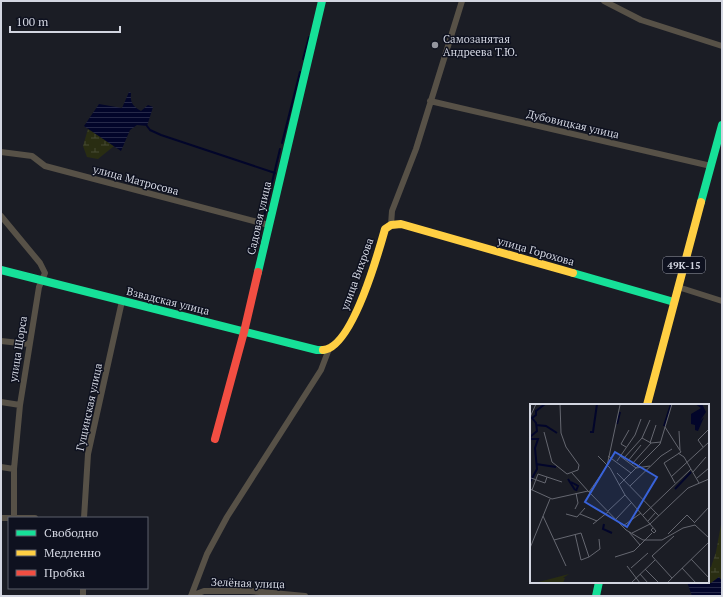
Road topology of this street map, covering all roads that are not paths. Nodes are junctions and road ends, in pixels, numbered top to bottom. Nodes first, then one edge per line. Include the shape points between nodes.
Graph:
1 (322, 1) edge
2 (462, 1) edge
3 (604, 1) edge
4 (722, 46) edge
5 (430, 101) junction
6 (722, 125) edge
7 (1, 152) edge
8 (711, 166) junction
9 (1, 216) edge
10 (391, 224) junction
11 (269, 225) junction
12 (1, 270) edge
13 (42, 280) junction
14 (678, 287) junction
15 (122, 301) junction
16 (722, 301) edge
17 (674, 302) junction
18 (244, 332) junction
19 (1, 340) edge
20 (29, 344) junction
21 (329, 349) junction
22 (1, 402) edge
23 (647, 404) edge
24 (20, 405) junction
25 (215, 439) dead end
26 (1, 467) edge
27 (14, 469) junction
28 (14, 517) edge
29 (84, 517) edge
30 (599, 583) edge
31 (191, 596) edge
32 (305, 596) edge
33 (596, 596) edge

1 - 11 street, Садовая улица
2 - 5 street, улица Вихрова
3 - 4 street via 642,20
5 - 8 street, Дубовицкая улица
5 - 10 street, улица Вихрова via 416,149 392,212
6 - 8 street, 49К-15
7 - 11 street, улица Матросова via 32,156 45,166
8 - 14 street, 49К-15
9 - 13 street via 40,263 45,274
10 - 17 street, улица Горохова via 401,224
10 - 21 street, улица Вихрова via 385,229 367,285 352,319 338,342
11 - 18 street, Садовая улица
12 - 13 street, Взвадская улица
13 - 15 street, Взвадская улица
13 - 20 street, улица Щорса
14 - 16 street
14 - 17 street, 49К-15
15 - 18 street, Взвадская улица
15 - 29 street, Гущинская улица via 88,454
17 - 23 street, 49К-15
18 - 21 street, Взвадская улица via 316,350
18 - 25 street, Садовая улица
19 - 20 street
20 - 24 street, улица Щорса
21 - 31 street, улица Вихрова via 321,370 227,517 207,554
22 - 24 street
24 - 27 street, улица Щорса
26 - 27 street
27 - 28 street, улица Щорса
30 - 33 street
31 - 32 street, Зелёная улица via 204,591 250,591

